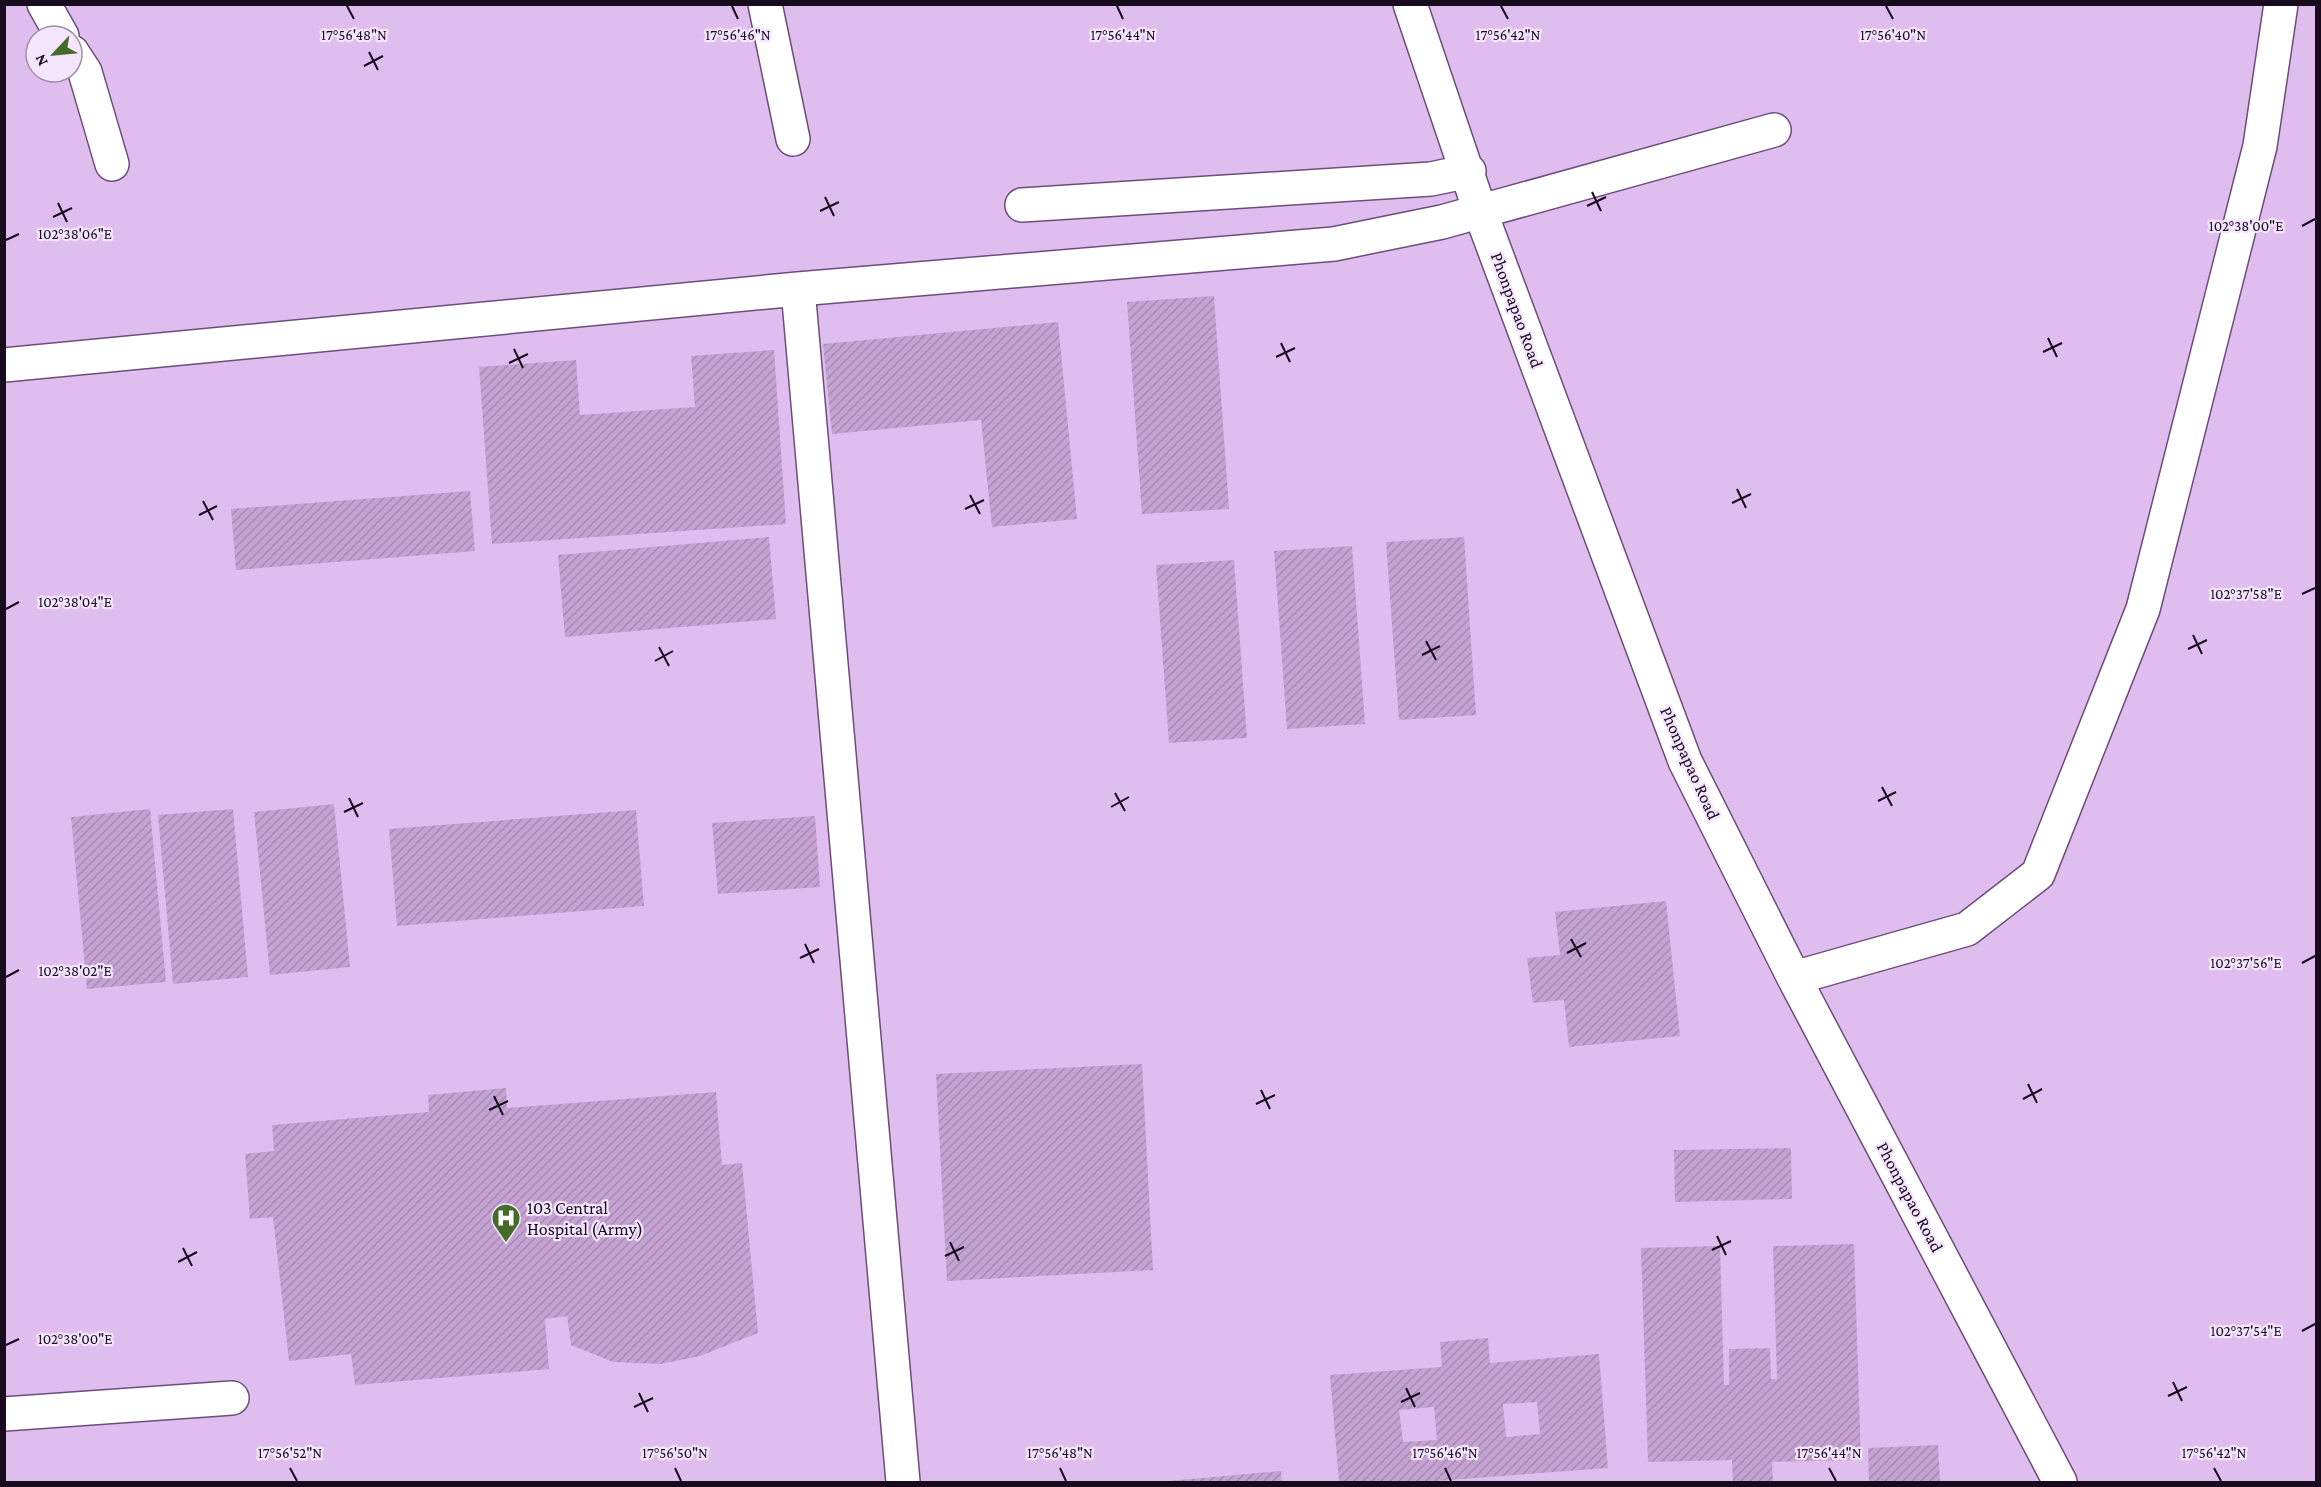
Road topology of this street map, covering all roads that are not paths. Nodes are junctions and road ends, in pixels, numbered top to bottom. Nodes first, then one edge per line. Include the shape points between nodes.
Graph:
1 (44, 4) edge
2 (765, 4) edge
3 (1410, 4) edge
4 (2281, 4) edge
5 (55, 24) edge
6 (84, 72) edge
7 (1774, 130) dead end
8 (793, 139) dead end
9 (112, 164) dead end
10 (1469, 171) junction
11 (1022, 205) dead end
12 (1480, 211) junction
13 (798, 288) junction
14 (4, 365) edge
15 (1794, 978) junction
16 (232, 1398) dead end
17 (4, 1414) edge
18 (903, 1482) edge
19 (2060, 1482) edge

1 - 5 street
2 - 8 street
3 - 10 street, Phonpapao Road
4 - 15 street via 2260,146 2143,609 2038,874 1967,930
6 - 9 street
7 - 12 street
10 - 11 street via 1431,179
10 - 12 street, Phonpapao Road
12 - 13 street via 1334,244
12 - 15 street, Phonpapao Road via 1685,761
13 - 14 street
13 - 18 street
15 - 19 street, Phonpapao Road
16 - 17 street

